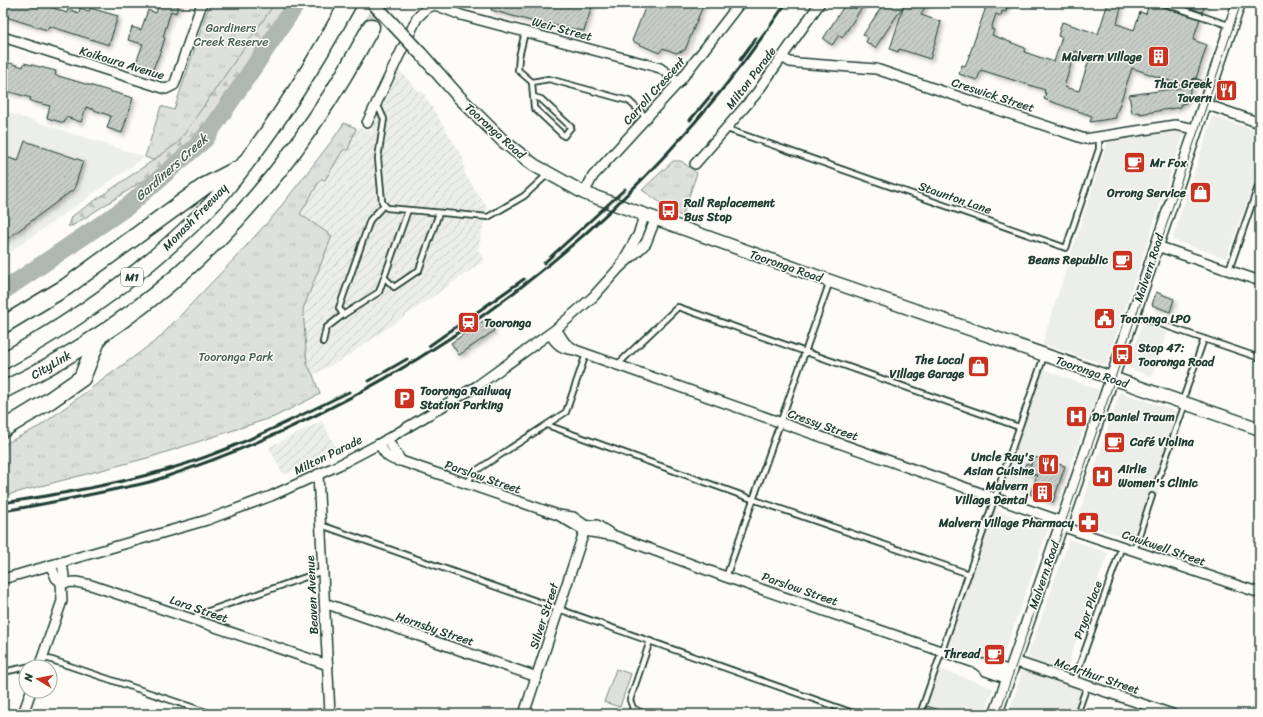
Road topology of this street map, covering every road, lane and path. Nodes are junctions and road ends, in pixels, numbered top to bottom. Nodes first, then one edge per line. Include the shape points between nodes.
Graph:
1 (202, 3) edge
2 (348, 3) edge
3 (373, 3) edge
4 (740, 3) edge
5 (820, 3) edge
6 (1163, 3) edge
7 (1239, 3) edge
8 (435, 4) edge
9 (371, 26) tunnel mouth
10 (1231, 26) junction
11 (525, 32) junction
12 (3, 37) edge
13 (782, 57) junction
14 (532, 82) junction
15 (679, 82) junction
16 (1195, 82) dead end
17 (1210, 87) junction
18 (534, 97) junction
19 (377, 104) junction
20 (1205, 104) junction
21 (647, 118) junction
22 (367, 123) dead end
23 (1260, 123) edge
24 (727, 129) junction
25 (1196, 129) junction
26 (1099, 136) junction
27 (695, 164) dead end
28 (240, 168) junction
29 (548, 174) junction
30 (1260, 181) edge
31 (584, 193) junction
32 (1254, 199) junction
33 (1260, 201) edge
34 (384, 205) junction
35 (408, 210) junction
36 (439, 213) junction
37 (649, 218) junction
38 (1157, 246) junction
39 (1229, 270) junction
40 (385, 278) junction
41 (830, 281) junction
42 (1260, 281) edge
43 (343, 315) junction
44 (1134, 315) junction
45 (3, 325) edge
46 (553, 332) junction
47 (98, 338) junction
48 (1204, 339) junction
49 (322, 342) dead end
50 (806, 351) junction
51 (586, 354) junction
52 (1044, 356) junction
53 (1260, 358) edge
54 (3, 361) edge
55 (617, 365) junction
56 (1112, 379) junction
57 (3, 390) edge
58 (1183, 403) junction
59 (781, 423) junction
60 (547, 425) junction
61 (1020, 427) junction
62 (3, 429) edge
63 (1260, 429) edge
64 (387, 439) junction
65 (379, 444) junction
66 (401, 461) junction
67 (318, 474) junction
68 (1158, 480) dead end
69 (467, 484) junction
70 (1152, 496) dead end
71 (995, 498) junction
72 (752, 499) junction
73 (1062, 524) junction
74 (321, 525) junction
75 (585, 528) junction
76 (1122, 546) junction
77 (1134, 550) junction
78 (62, 563) junction
79 (51, 566) junction
80 (323, 571) junction
81 (969, 574) junction
82 (726, 577) junction
83 (3, 579) edge
84 (61, 582) junction
85 (1260, 593) edge
86 (325, 605) junction
87 (559, 609) junction
88 (197, 615) dead end
89 (650, 641) junction
90 (941, 651) junction
91 (42, 659) edge
92 (328, 665) junction
93 (58, 667) edge
94 (18, 668) edge
95 (1011, 670) junction
96 (3, 672) edge
97 (537, 677) junction
98 (1074, 681) junction
99 (1088, 686) junction
100 (28, 699) edge
101 (637, 712) edge
102 (23, 714) edge
103 (212, 714) edge
104 (330, 714) edge
105 (524, 714) edge
106 (856, 714) edge
107 (920, 714) edge
108 (996, 714) edge
109 (1077, 714) edge
110 (1172, 714) edge

1 - 12 street, Kaikoura Avenue via 176,80 166,89
2 - 28 highway, Monash Freeway / M1 via 304,81
3 - 29 main road, Tooronga Road, bridge via 498,137
4 - 15 street, Carroll Crescent
5 - 13 street, Milton Parade
6 - 10 lane
7 - 10 main road, Malvern Road
8 - 11 street, Weir Street via 461,15
8 - 19 street, Weir Street via 426,8 417,18
9 - 47 highway, M1 via 330,100 305,137 253,202 221,237 171,284
10 - 17 main road, Malvern Road
11 - 14 lane via 518,70
11 - 15 street, Weir Street via 660,68
13 - 24 street, Milton Parade
13 - 26 street, Creswick Street via 790,62 876,69 1085,139
14 - 18 lane
14 - 21 lane via 549,79 629,102
15 - 21 street, Carroll Crescent
16 - 17 lane
17 - 20 main road, Malvern Road
18 - 18 lane via 534,108 564,136 571,127 542,99
19 - 22 street, Weir Street
19 - 34 lane via 384,118 378,158
20 - 23 street
20 - 25 main road, Malvern Road
21 - 31 street, Carroll Crescent via 593,176
24 - 26 lane, Staunton Lane via 1066,248 1099,150
24 - 27 street, Milton Parade
25 - 26 street, Creswick Street via 1175,125
25 - 38 main road, Malvern Road
28 - 45 highway via 205,186 66,287
28 - 54 highway, Monash Freeway / M1 via 221,194 199,217 127,281 58,330
29 - 31 main road, Tooronga Road
29 - 36 lane via 524,196 488,217
30 - 32 lane
31 - 37 main road, Tooronga Road
32 - 33 lane
32 - 39 lane
34 - 35 lane
34 - 43 lane via 370,220 339,308
35 - 36 lane
35 - 40 lane
36 - 40 lane via 420,270 394,287
37 - 41 main road, Tooronga Road
37 - 46 street, Milton Parade via 619,268 593,297
38 - 39 street
38 - 44 main road, Malvern Road
39 - 42 street
40 - 43 lane via 379,292
41 - 50 lane
41 - 52 main road, Tooronga Road
43 - 49 lane via 326,328
44 - 48 lane
44 - 56 main road, Malvern Road
46 - 51 street, Cressy Street via 560,347
46 - 64 street, Milton Parade via 477,386
47 - 57 highway, CityLink / M1
47 - 62 highway via 82,378
48 - 53 lane
48 - 58 lane
50 - 55 lane via 678,307
50 - 59 lane
50 - 61 lane
51 - 55 street, Cressy Street
51 - 60 lane via 566,412
52 - 56 main road, Tooronga Road
52 - 61 lane
55 - 59 street, Cressy Street
56 - 58 main road, Tooronga Road
56 - 73 main road, Malvern Road
58 - 63 main road, Tooronga Road
58 - 68 lane
59 - 71 street, Cressy Street
59 - 72 lane
60 - 69 lane via 474,472
60 - 72 lane
61 - 71 lane
64 - 65 street, Milton Parade
64 - 66 street
65 - 66 street, Parslow Street via 390,459
65 - 67 street, Milton Parade
66 - 69 street, Parslow Street
67 - 74 street, Beaven Avenue
67 - 78 street, Milton Parade via 271,496 207,520
69 - 75 street, Parslow Street via 558,515
70 - 77 lane
71 - 73 street, Cressy Street
71 - 81 lane
72 - 81 lane
72 - 82 lane
73 - 76 street, Cawkwell Street
73 - 95 main road, Malvern Road
74 - 80 street, Beaven Avenue
74 - 87 lane
75 - 82 street, Parslow Street
75 - 87 street, Silver Street
76 - 77 street, Cawkwell Street
76 - 98 lane, Pryor Place
77 - 85 street, Cawkwell Street
78 - 79 street, Milton Parade
78 - 84 street via 64,576
79 - 83 street, Milton Parade
79 - 84 street via 56,578
80 - 86 street, Beaven Avenue
80 - 88 lane
81 - 90 lane
82 - 90 street, Parslow Street
84 - 91 street via 62,600
84 - 92 street, Lara Street via 91,585
86 - 92 street, Beaven Avenue
86 - 97 street, Hornsby Street
87 - 89 lane
87 - 97 street, Silver Street
89 - 101 lane via 630,700
89 - 106 lane
90 - 95 street, Parslow Street via 978,664
90 - 107 lane
92 - 104 street, Beaven Avenue
93 - 103 lane
94 - 96 lane
95 - 98 street, McArthur Street
95 - 108 main road, Malvern Road
97 - 105 street, Silver Street
98 - 99 street, McArthur Street
99 - 109 lane
99 - 110 street, McArthur Street
100 - 102 street

